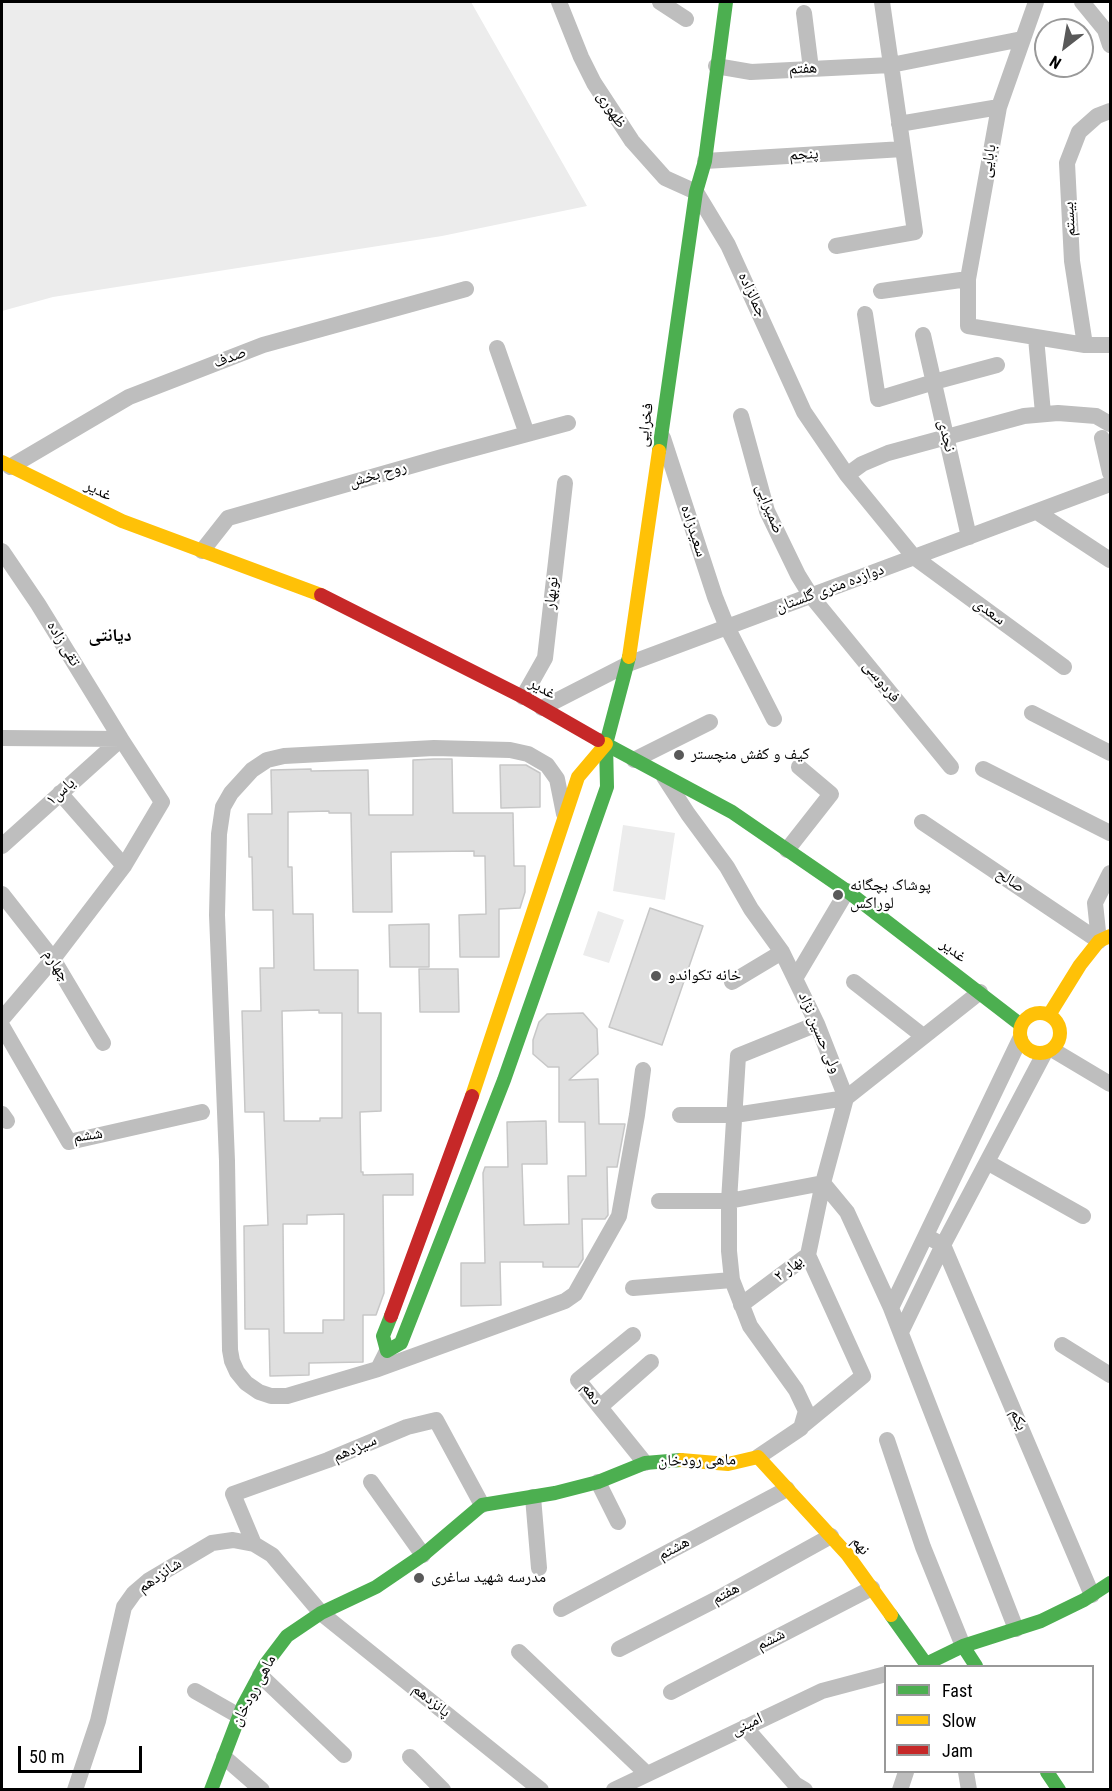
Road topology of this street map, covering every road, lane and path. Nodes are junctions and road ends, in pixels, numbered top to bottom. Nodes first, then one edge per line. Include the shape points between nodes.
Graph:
1 (559, 2) edge
2 (660, 2) edge
3 (726, 2) edge
4 (882, 2) edge
5 (1036, 2) edge
6 (1082, 2) edge
7 (804, 13) dead end
8 (686, 19) dead end
9 (1022, 39) junction
10 (1110, 45) edge
11 (891, 65) junction
12 (716, 66) junction
13 (810, 69) junction
14 (999, 107) junction
15 (1110, 111) edge
16 (899, 124) junction
17 (903, 149) junction
18 (705, 161) junction
19 (696, 192) junction
20 (836, 246) dead end
21 (968, 279) junction
22 (466, 289) dead end
23 (881, 291) dead end
24 (865, 314) dead end
25 (924, 335) dead end
26 (1036, 338) junction
27 (1085, 345) junction
28 (1110, 345) edge
29 (497, 348) dead end
30 (998, 366) dead end
31 (934, 382) junction
32 (1043, 413) junction
33 (741, 416) dead end
34 (568, 423) dead end
35 (1106, 431) edge
36 (527, 434) junction
37 (661, 434) junction
38 (947, 437) junction
39 (6, 465) edge
40 (1110, 473) edge
41 (847, 475) junction
42 (565, 483) dead end
43 (1110, 484) edge
44 (1037, 512) junction
45 (969, 537) junction
46 (202, 550) junction
47 (2, 551) edge
48 (914, 557) junction
49 (1110, 560) edge
50 (811, 596) junction
51 (727, 627) junction
52 (628, 664) junction
53 (1064, 667) dead end
54 (523, 697) junction
55 (542, 708) junction
56 (1032, 713) dead end
57 (774, 719) dead end
58 (710, 722) dead end
59 (2, 738) edge
60 (121, 739) junction
61 (606, 744) junction
62 (1110, 753) edge
63 (634, 760) junction
64 (951, 767) dead end
65 (799, 768) dead end
66 (983, 769) dead end
67 (664, 776) junction
68 (60, 793) junction
69 (565, 818) junction
70 (922, 822) dead end
71 (1110, 833) edge
72 (2, 846) edge
73 (787, 849) junction
74 (124, 866) junction
75 (1110, 873) edge
76 (847, 891) junction
77 (2, 894) edge
78 (1106, 937) edge
79 (782, 952) junction
80 (53, 959) junction
81 (795, 977) junction
82 (732, 982) dead end
83 (854, 982) dead end
84 (980, 992) junction
85 (1049, 1015) junction
86 (2, 1019) edge
87 (818, 1024) junction
88 (2, 1026) edge
89 (1021, 1032) junction
90 (922, 1036) junction
91 (103, 1043) dead end
92 (1048, 1052) junction
93 (643, 1070) dead end
94 (481, 1071) junction
95 (504, 1080) junction
96 (1110, 1084) edge
97 (846, 1098) junction
98 (202, 1112) dead end
99 (680, 1115) dead end
100 (735, 1115) junction
101 (987, 1162) junction
102 (823, 1183) junction
103 (658, 1201) dead end
104 (729, 1201) junction
105 (1083, 1216) dead end
106 (926, 1236) junction
107 (943, 1245) junction
108 (808, 1255) junction
109 (732, 1280) junction
110 (633, 1288) dead end
111 (741, 1305) junction
112 (891, 1308) junction
113 (901, 1332) junction
114 (633, 1335) dead end
115 (1062, 1345) dead end
116 (387, 1351) junction
117 (651, 1362) dead end
118 (378, 1369) junction
119 (1110, 1376) edge
120 (600, 1407) junction
121 (801, 1428) junction
122 (887, 1440) dead end
123 (758, 1458) junction
124 (645, 1463) junction
125 (371, 1482) dead end
126 (598, 1482) junction
127 (787, 1489) junction
128 (533, 1497) junction
129 (482, 1505) junction
130 (618, 1522) dead end
131 (831, 1536) junction
132 (254, 1544) junction
133 (423, 1555) junction
134 (539, 1568) dead end
135 (1110, 1583) edge
136 (872, 1588) junction
137 (1092, 1595) junction
138 (561, 1609) dead end
139 (321, 1613) junction
140 (1016, 1629) junction
141 (963, 1646) junction
142 (620, 1649) dead end
143 (519, 1652) dead end
144 (923, 1665) edge
145 (926, 1665) edge
146 (975, 1665) edge
147 (260, 1674) junction
148 (884, 1674) edge
149 (195, 1691) dead end
150 (671, 1692) dead end
151 (239, 1716) junction
152 (745, 1726) junction
153 (344, 1755) dead end
154 (224, 1756) junction
155 (410, 1757) dead end
156 (646, 1773) junction
157 (906, 1773) edge
158 (966, 1773) edge
159 (1048, 1773) edge
160 (75, 1790) edge
161 (211, 1790) edge
162 (262, 1790) edge
163 (443, 1790) edge
164 (541, 1790) edge
165 (614, 1790) edge
166 (805, 1790) edge
167 (900, 1790) edge
168 (969, 1790) edge
169 (1059, 1790) edge

1 - 19 street, ظهوری via 594,82 632,141 665,178
2 - 8 street
3 - 12 main road
4 - 11 street
5 - 9 street, بابایی
6 - 10 street via 1105,30
7 - 13 street
9 - 11 street, هفتم
9 - 14 street, بابایی
11 - 13 street, هفتم
11 - 16 street
12 - 13 street, هفتم via 751,72
12 - 18 main road
14 - 16 street
14 - 21 street, بابایی
15 - 27 street, بیستم via 1079,132 1067,163 1072,261
16 - 17 street
17 - 18 street, پنجم
17 - 20 street via 915,232
18 - 19 main road
19 - 37 main road, فخرایی
19 - 41 street, جمالزاده via 728,244 804,412
21 - 23 street
21 - 26 street, بابایی via 968,326
22 - 39 street, صدف via 262,345 129,397
24 - 31 street via 878,399
25 - 31 street, نجدی
26 - 27 street
26 - 32 street
27 - 28 street
29 - 36 street
30 - 31 street
31 - 38 street, نجدی
32 - 35 street via 1096,416
32 - 38 street
33 - 50 street, ضمیرایی via 767,511
34 - 36 street, روح بخش
35 - 40 street
36 - 46 street, روح بخش via 228,518
37 - 51 street, سعیدزاده
37 - 52 main road, فخرایی
38 - 41 street via 888,453
38 - 45 street, نجدی
39 - 46 main road, غدیر via 122,521
41 - 48 street, جمالزاده
42 - 54 street, نوبهار via 545,658
43 - 44 street, دوازده متری گلستان
44 - 45 street, دوازده متری گلستان
44 - 49 street
45 - 48 street, دوازده متری گلستان
46 - 54 main road, غدیر via 329,598
47 - 60 street, تقی زاده
48 - 50 street, دوازده متری گلستان
48 - 53 street, سعدی
50 - 51 street, دوازده متری گلستان
50 - 64 street, فردوسی
51 - 52 street, دوازده متری گلستان
51 - 57 street, سعیدزاده
52 - 55 street, دوازده متری گلستان
52 - 61 main road
54 - 55 main road, غدیر
55 - 61 main road, غدیر
56 - 62 street
58 - 63 street
59 - 60 street
60 - 68 street, یاس۱
60 - 74 street, تقی زاده via 162,802
61 - 63 main road, غدیر
61 - 69 main road via 578,777
61 - 95 main road via 607,787
63 - 67 main road, غدیر
65 - 73 street via 831,794
66 - 71 street
67 - 73 main road, غدیر via 732,812
67 - 79 street, ولی حسین نژاد
68 - 72 street, یاس۱
68 - 74 street
69 - 94 main road
69 - 118 street via 557,778 547,765 528,754 510,750 434,748 284,756 267,760 252,770 223,807 217,915 232,1361 246,1383 272,1396 287,1396
70 - 78 street, صالح
73 - 76 main road, غدیر
74 - 80 street
75 - 78 street via 1095,903
76 - 81 street
76 - 84 main road, غدیر
77 - 80 street, چهارم
78 - 85 main road via 1080,965
79 - 81 street, ولی حسین نژاد
79 - 82 street
80 - 86 street
80 - 91 street, چهارم
81 - 87 street, ولی حسین نژاد
83 - 90 street
84 - 89 main road, غدیر
84 - 90 street
85 - 89 main road via 1033,1014 1026,1018
85 - 92 main road via 1057,1021 1060,1031 1059,1041
87 - 97 street, ولی حسین نژاد
87 - 100 street via 738,1056
88 - 98 street, ششم via 69,1142
89 - 92 main road via 1025,1048 1034,1053
89 - 106 street
90 - 97 street
92 - 96 street
92 - 101 street
93 - 118 street via 619,1215 575,1294
94 - 95 street
94 - 116 main road via 383,1336
95 - 116 main road via 401,1343
97 - 100 street
97 - 102 street
99 - 100 street
100 - 104 street
101 - 105 street
101 - 107 street
102 - 104 street
102 - 108 street, بهار ۲
102 - 112 street via 847,1212
103 - 104 street
104 - 109 street
106 - 107 street
106 - 112 street
107 - 113 street
107 - 137 street, یکم
108 - 111 street, بهار ۲
108 - 121 street, ماهی رودخان via 863,1376
109 - 110 street
109 - 111 street
111 - 121 street via 750,1326 803,1401 806,1411
112 - 113 street
113 - 140 street
114 - 120 street, دهم via 578,1380
115 - 119 street
116 - 118 street
117 - 120 street
120 - 124 street, دهم
121 - 123 street, ماهی رودخان
122 - 141 street via 923,1547
123 - 124 main road, ماهی رودخان via 728,1464
123 - 127 main road, نهم
124 - 126 main road, ماهی رودخان
125 - 133 street
126 - 128 main road, ماهی رودخان
126 - 130 street
127 - 131 main road, نهم
127 - 138 street, هشتم
128 - 129 main road, ماهی رودخان
128 - 134 street
129 - 132 street, سیزدهم via 436,1420 407,1426 328,1461 233,1494
129 - 133 main road, ماهی رودخان
131 - 136 main road, نهم
131 - 142 street, هفتم
132 - 139 street via 272,1555
132 - 160 street, شانزدهم via 233,1540 213,1543 134,1593 124,1607 98,1721
133 - 139 main road, ماهی رودخان via 375,1587
135 - 137 main road
136 - 144 main road, نهم
136 - 150 street, ششم
137 - 140 main road
139 - 147 main road, ماهی رودخان via 287,1635
139 - 164 street, پانزدهم
140 - 141 main road
141 - 145 main road
141 - 146 main road
143 - 156 street
147 - 151 main road, ماهی رودخان
147 - 153 street
148 - 152 street, امینی via 822,1690
149 - 151 street
151 - 154 main road, ماهی رودخان
152 - 156 street, امینی
152 - 166 street via 795,1784
154 - 161 main road, ماهی رودخان
154 - 162 street
155 - 163 street
156 - 165 street, امینی
157 - 167 street
158 - 168 street
159 - 169 main road

